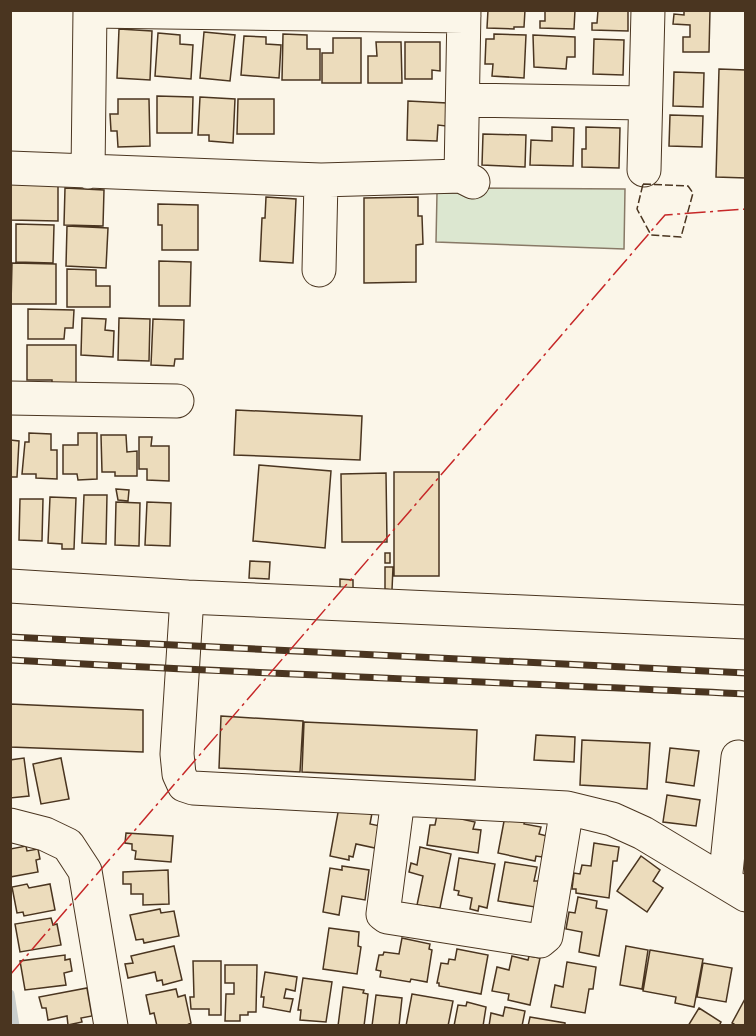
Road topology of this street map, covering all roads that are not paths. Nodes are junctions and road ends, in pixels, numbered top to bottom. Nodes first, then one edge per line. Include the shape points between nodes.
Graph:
1 (648, 10) edge
2 (90, 11) edge
3 (464, 13) edge
4 (463, 100) junction
5 (645, 103) junction
6 (10, 168) edge
7 (644, 170) dead end
8 (88, 172) junction
9 (321, 180) junction
10 (319, 270) dead end
11 (10, 398) edge
12 (177, 401) dead end
13 (10, 586) edge
14 (187, 597) junction
15 (746, 622) edge
16 (738, 757) dead end
17 (398, 799) junction
18 (567, 808) junction
19 (10, 825) edge
20 (735, 889) edge
21 (111, 1026) edge

1 - 5 street
2 - 3 street
2 - 8 street
3 - 4 street
4 - 5 street
4 - 9 street via 467,179
5 - 7 street
6 - 8 street
8 - 9 street
9 - 10 street
11 - 12 street
13 - 14 street
14 - 15 street
14 - 17 street via 177,754 184,785
16 - 20 street
17 - 18 street
17 - 18 street via 383,914 540,941 546,936
18 - 20 street via 612,819 643,833
19 - 21 street via 68,844 85,871

